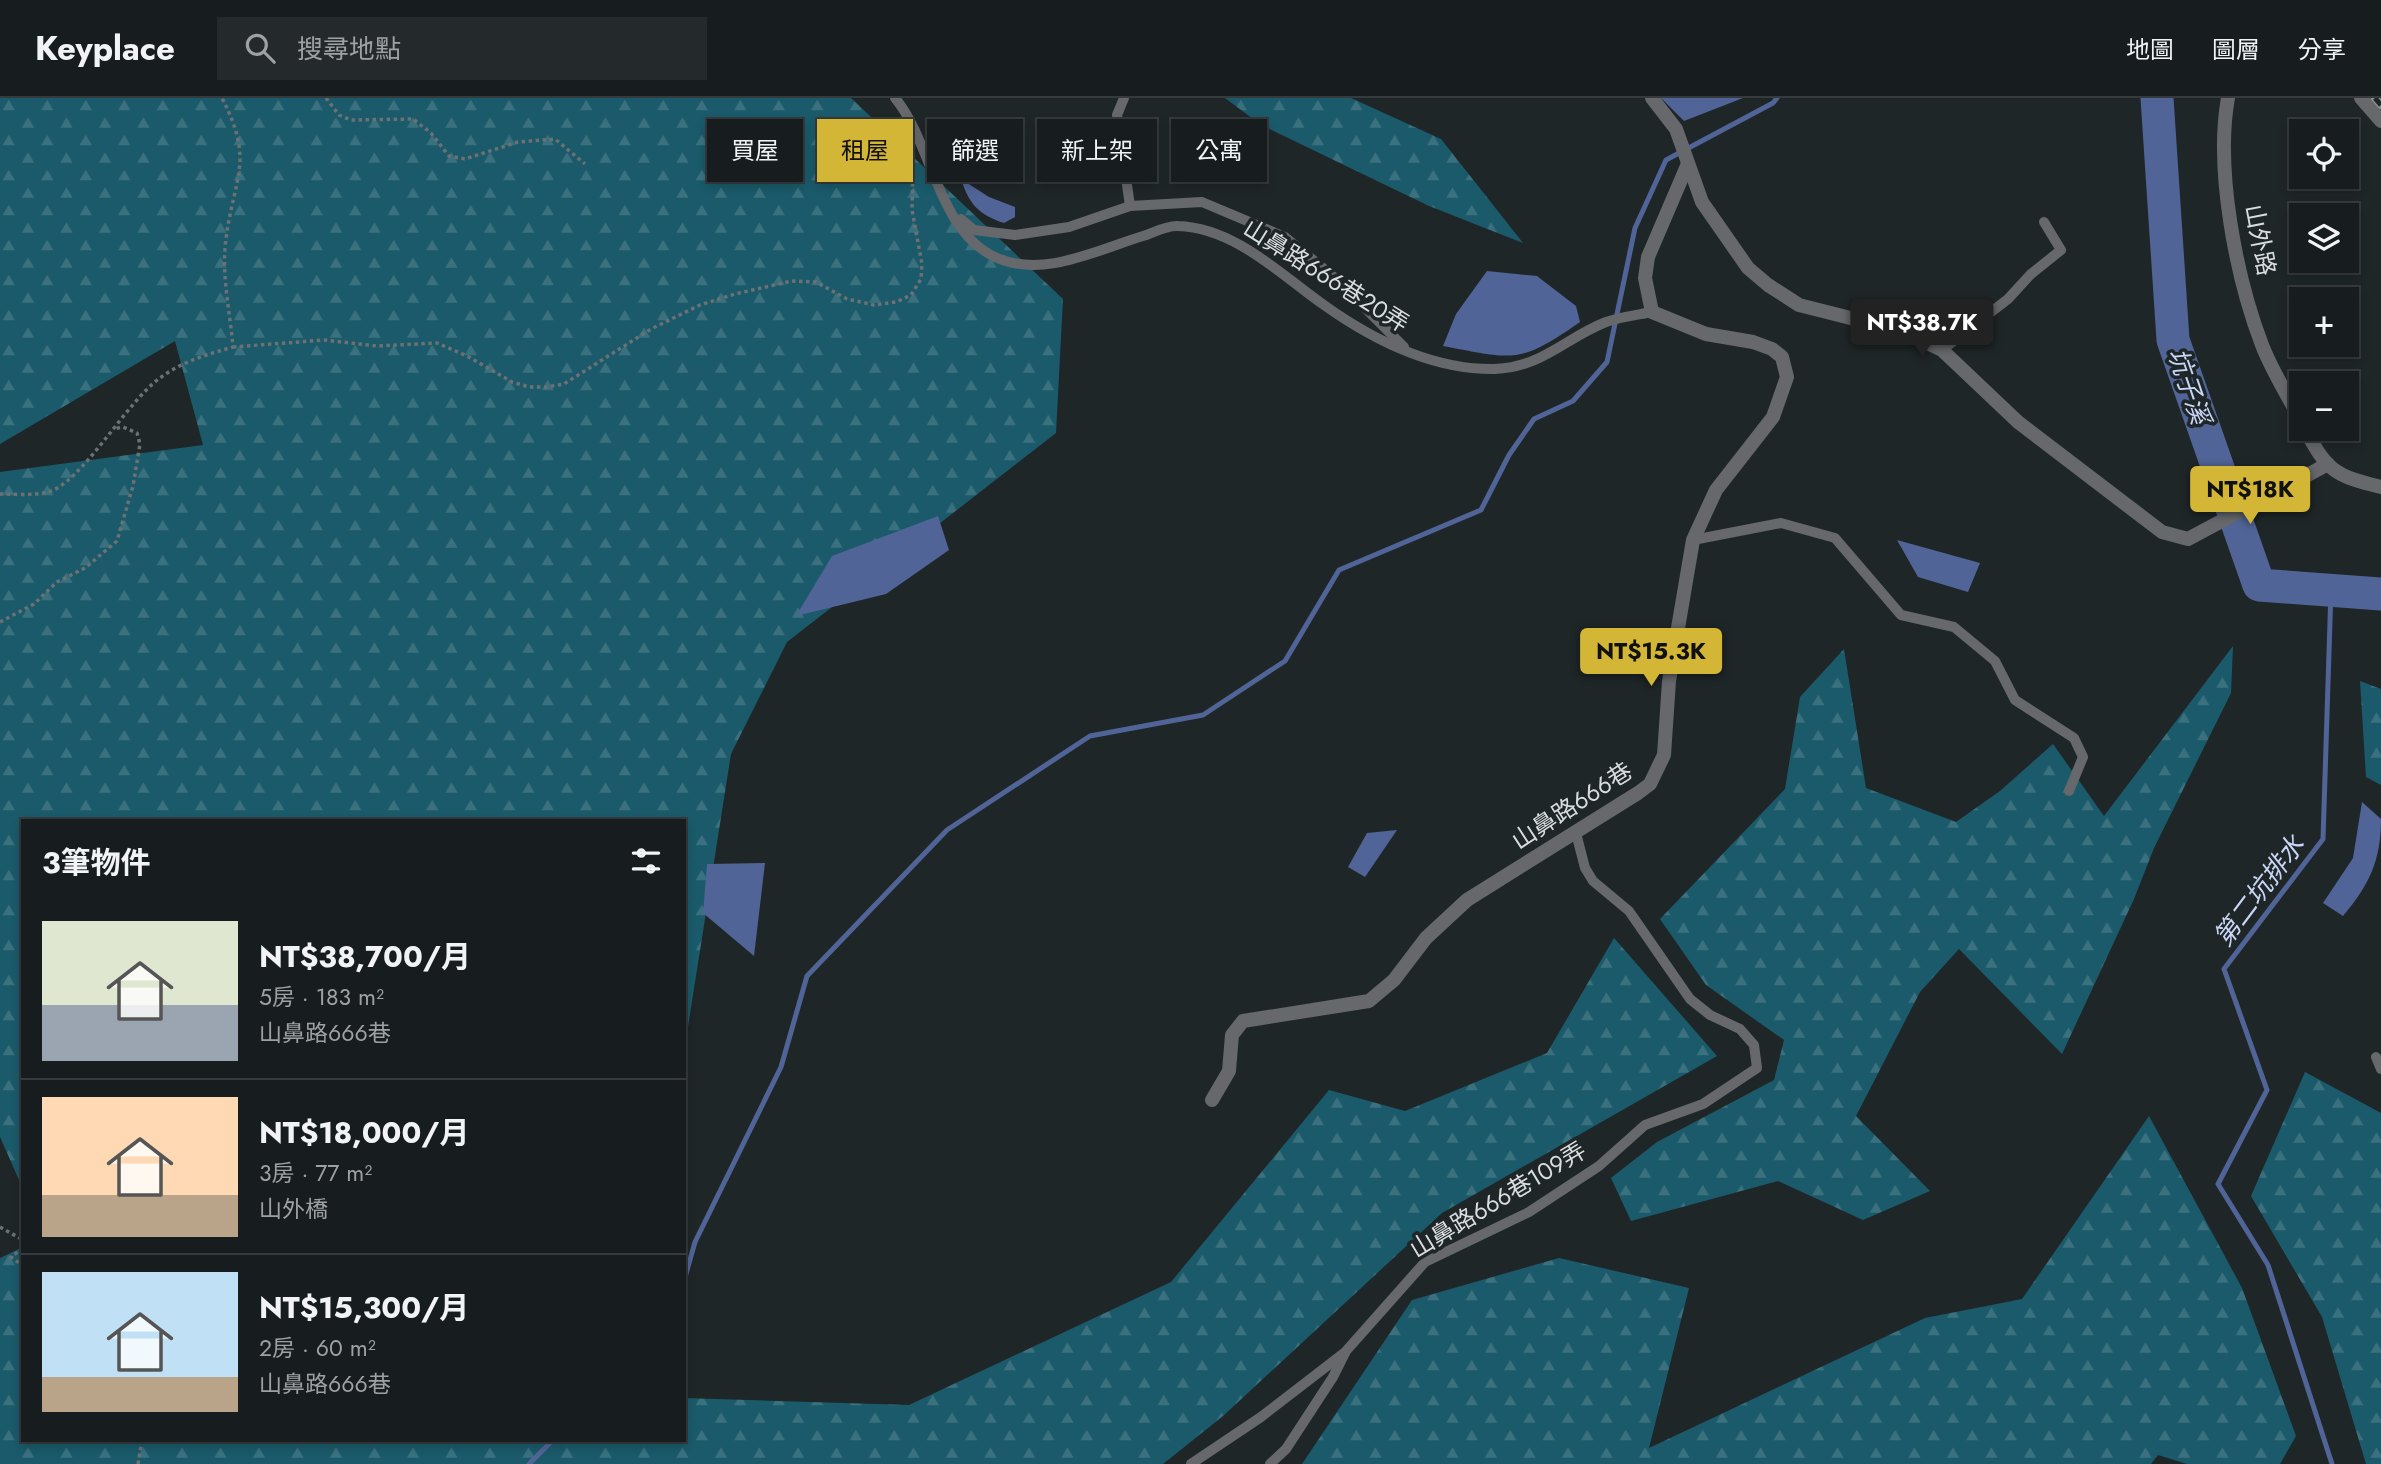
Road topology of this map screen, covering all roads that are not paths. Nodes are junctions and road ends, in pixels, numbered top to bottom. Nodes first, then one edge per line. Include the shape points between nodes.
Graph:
1 (895, 98) edge
2 (1124, 98) edge
3 (1652, 98) edge
4 (2228, 98) edge
5 (2361, 98) edge
6 (2381, 121) edge
7 (1686, 162) junction
8 (1130, 206) junction
9 (949, 208) junction
10 (2044, 222) dead end
11 (1652, 312) junction
12 (1942, 350) junction
13 (1407, 351) junction
14 (2289, 398) edge
15 (2311, 441) edge
16 (2328, 464) junction
17 (2381, 487) edge
18 (1693, 540) junction
19 (2069, 791) dead end
20 (1576, 833) junction
21 (2376, 1057) dead end
22 (2381, 1069) edge
23 (1212, 1100) dead end
24 (1346, 1351) junction
25 (1191, 1464) edge
26 (1270, 1464) edge

1 - 9 lane, 山鼻路666巷20弄
2 - 8 lane via 1117,115
3 - 7 street via 1679,136
4 - 14 street, 山外路 via 2222,132 2234,244 2262,345
5 - 6 street
7 - 11 street via 1648,257 1645,278
7 - 12 street via 1702,202 1748,268 1768,285 1799,305 1902,331
8 - 9 lane via 1069,227 1015,235 974,230
8 - 13 lane via 1202,202 1285,237 1334,277
9 - 13 lane, 山鼻路666巷20弄 via 968,236 994,257 1040,267 1176,225 1220,234 1379,340
10 - 12 lane via 2061,250
11 - 13 lane, 山鼻路666巷20弄 via 1620,318 1524,365 1495,369 1457,366
11 - 18 street, 山鼻路666巷 via 1706,334 1772,349 1782,356 1787,377 1773,417 1716,490
12 - 16 street via 2028,431 2162,532 2188,539
15 - 16 street
16 - 17 street via 2343,478
18 - 19 lane via 1781,523 1835,538 1901,615 1954,627 1995,661 2015,700 2074,738 2083,757
18 - 20 street, 山鼻路666巷 via 1669,681 1666,741 1657,772 1639,793
20 - 23 street, 山鼻路666巷 via 1467,900 1426,939 1394,981 1369,1001 1243,1021 1232,1035 1229,1071
20 - 24 lane, 山鼻路666巷109弄 via 1593,881 1629,911 1690,999 1710,1016 1740,1029 1754,1045 1757,1068 1703,1104 1645,1125 1599,1166 1529,1212 1425,1262
21 - 22 lane
24 - 25 lane
24 - 26 lane, 山鼻路666巷109弄 via 1293,1438

